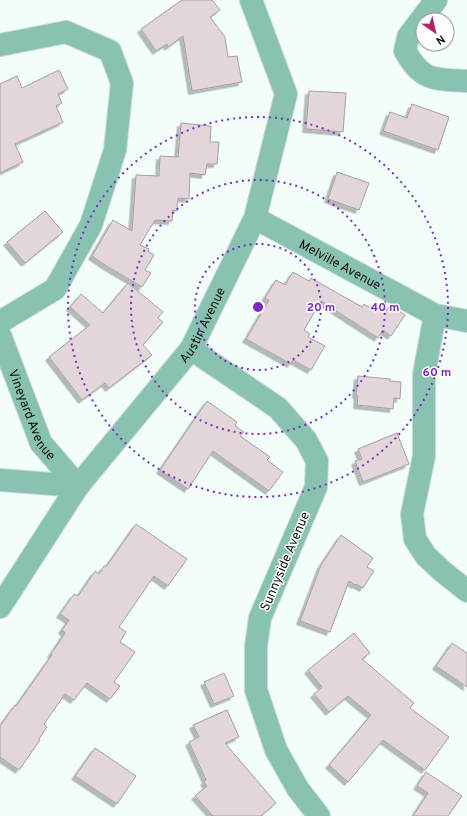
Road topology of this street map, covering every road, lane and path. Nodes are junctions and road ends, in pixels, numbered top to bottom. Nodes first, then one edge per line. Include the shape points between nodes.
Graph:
1 (251, 0) edge
2 (436, 0) edge
3 (0, 45) edge
4 (467, 81) edge
5 (256, 218) junction
6 (435, 315) junction
7 (467, 321) edge
8 (0, 322) edge
9 (0, 335) edge
10 (192, 349) junction
11 (0, 480) edge
12 (78, 486) junction
13 (467, 591) edge
14 (0, 607) edge
15 (319, 816) edge

1 - 5 street, Austin Avenue via 286,94
2 - 4 street via 408,37 405,51 424,74 437,79
3 - 8 street via 66,32 110,51 122,83 115,150 91,225 54,289
5 - 6 street, Melville Avenue
5 - 10 street, Austin Avenue
6 - 7 street, Melville Avenue
6 - 13 street via 424,374 424,456 412,514 415,538 426,556
9 - 12 street, Vineyard Avenue via 41,443
10 - 12 street, Austin Avenue
10 - 15 street, Sunnyside Avenue via 278,408 306,440 317,461 316,487 260,618 256,646 256,690 276,750 298,789
11 - 12 street
12 - 14 street, Austin Avenue

